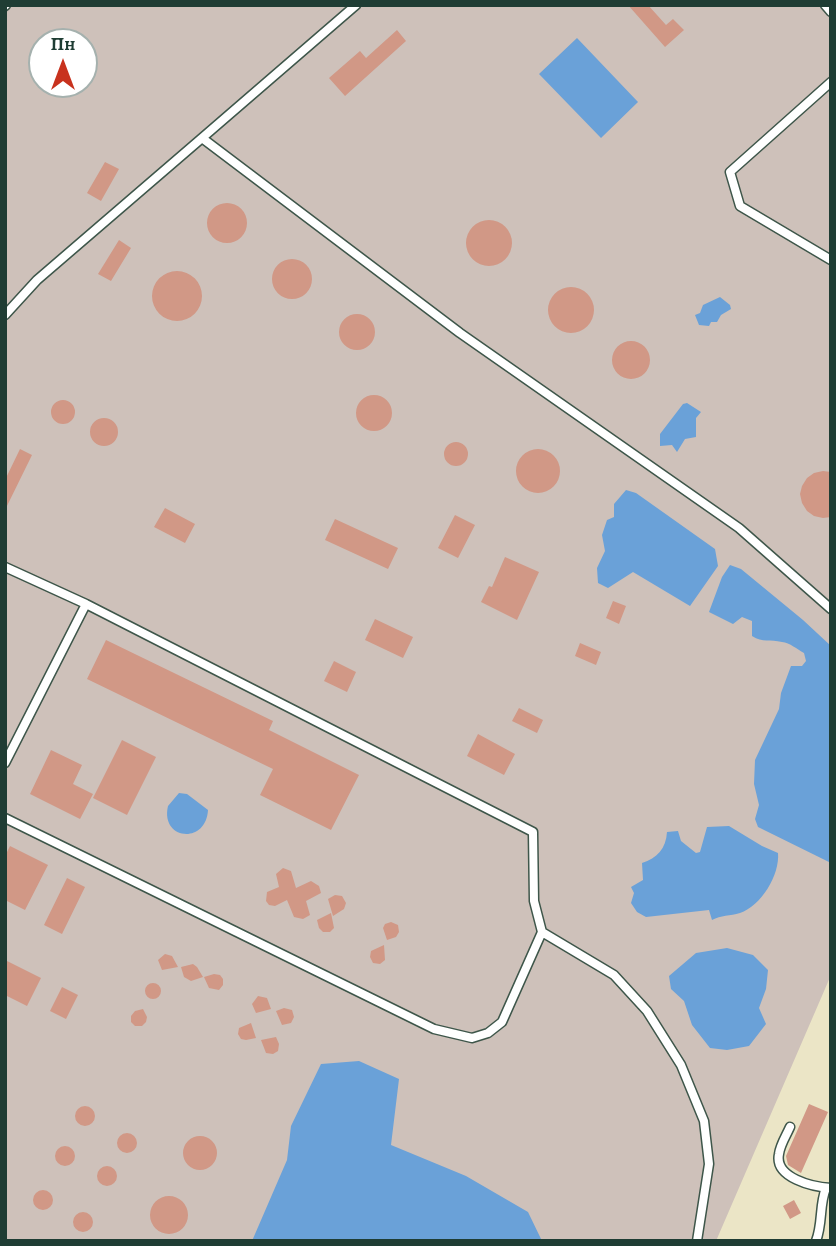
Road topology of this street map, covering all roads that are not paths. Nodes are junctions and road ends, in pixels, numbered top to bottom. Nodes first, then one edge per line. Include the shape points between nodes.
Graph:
1 (356, 5) edge
2 (825, 5) edge
3 (831, 12) edge
4 (831, 82) edge
5 (202, 138) junction
6 (831, 260) edge
7 (5, 315) edge
8 (5, 567) edge
9 (86, 604) junction
10 (831, 609) edge
11 (5, 763) edge
12 (5, 818) edge
13 (542, 932) junction
14 (790, 1128) dead end
15 (829, 1188) edge
16 (697, 1241) edge
17 (816, 1241) edge

1 - 5 lane
2 - 3 lane
4 - 6 lane via 730,172 740,206
5 - 7 lane via 37,280
5 - 10 lane via 460,333 739,528
8 - 9 lane
9 - 11 lane
9 - 13 lane via 533,832 534,901
12 - 13 lane via 434,1029 472,1038 502,1022
13 - 16 lane via 614,975 648,1011 681,1066 704,1121 709,1164
14 - 15 lane via 779,1154 782,1170 790,1177
15 - 17 lane via 822,1197

